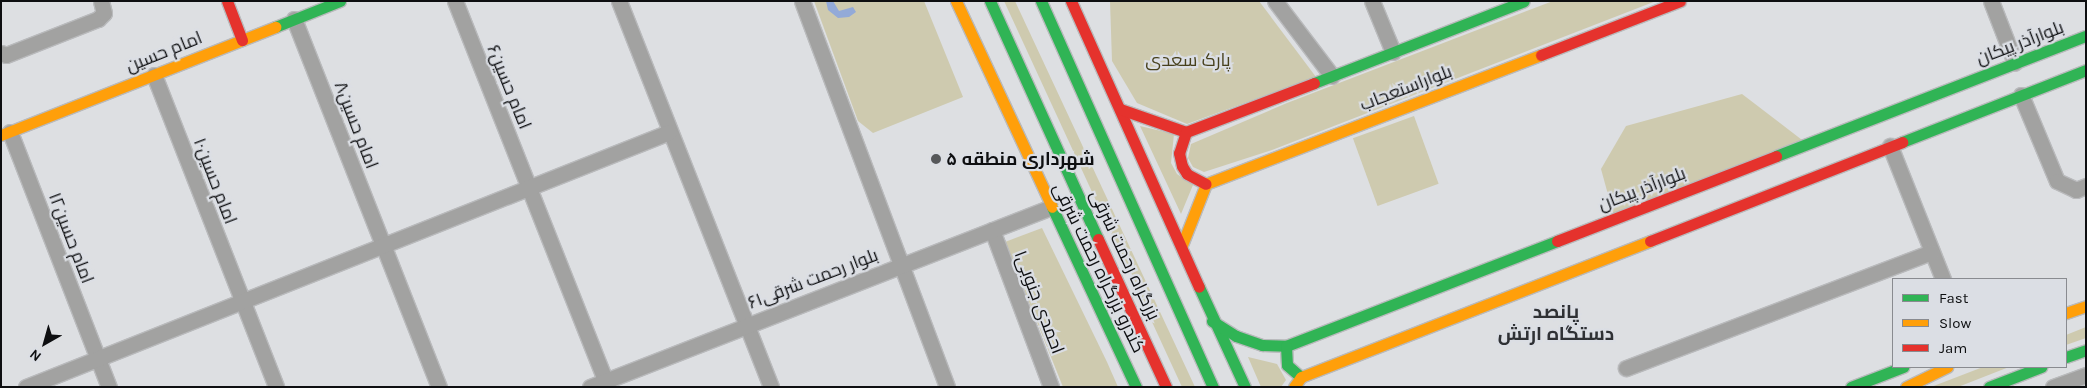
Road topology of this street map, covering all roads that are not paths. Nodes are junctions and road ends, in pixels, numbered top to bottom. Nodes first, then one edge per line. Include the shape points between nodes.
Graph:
1 (227, 1) edge
2 (340, 1) edge
3 (454, 1) edge
4 (619, 1) edge
5 (802, 1) edge
6 (956, 1) edge
7 (990, 1) edge
8 (1041, 1) edge
9 (1071, 1) edge
10 (1275, 1) edge
11 (1372, 1) edge
12 (1680, 1) edge
13 (1991, 1) edge
14 (1518, 2) edge
15 (102, 7) edge
16 (294, 19) junction
17 (2086, 36) edge
18 (242, 40) junction
19 (2053, 49) junction
20 (1393, 52) junction
21 (1, 53) edge
22 (2016, 63) junction
23 (2086, 70) edge
24 (154, 75) junction
25 (1332, 76) junction
26 (2067, 77) junction
27 (2021, 95) junction
28 (1120, 110) junction
29 (1879, 116) junction
30 (669, 132) junction
31 (1186, 132) junction
32 (5, 133) edge
33 (1890, 146) junction
34 (1736, 172) junction
35 (1206, 184) junction
36 (529, 186) junction
37 (2086, 186) edge
38 (1750, 201) junction
39 (1050, 208) junction
40 (992, 230) junction
41 (382, 244) junction
42 (1182, 245) junction
43 (1932, 252) junction
44 (898, 266) junction
45 (1468, 276) junction
46 (1943, 278) edge
47 (1479, 298) junction
48 (241, 301) junction
49 (2086, 306) edge
50 (2067, 313) edge
51 (1212, 321) junction
52 (747, 325) junction
53 (1286, 346) junction
54 (2086, 350) edge
55 (2067, 357) edge
56 (98, 358) junction
57 (1626, 368) dead end
58 (1899, 368) edge
59 (1946, 368) edge
60 (2038, 368) edge
61 (2086, 374) edge
62 (1301, 377) junction
63 (607, 384) edge
64 (26, 387) edge
65 (109, 387) edge
66 (276, 387) edge
67 (439, 387) edge
68 (590, 387) edge
69 (771, 387) edge
70 (947, 387) edge
71 (1051, 387) edge
72 (1136, 387) edge
73 (1166, 387) edge
74 (1213, 387) edge
75 (1245, 387) edge
76 (1294, 387) edge
77 (1851, 387) edge
78 (1906, 387) edge
79 (1990, 387) edge
80 (2053, 387) edge

1 - 18 main road
2 - 16 main road, امام حسین
3 - 36 street, امام حسین۶
4 - 30 street
5 - 44 street
6 - 39 main road, کندرو بزرگراه رحمت شرقی
7 - 73 main road, بزرگراه رحمت شرقی
8 - 74 main road, بزرگراه رحمت شرقی
9 - 28 main road
10 - 25 street
11 - 20 street
12 - 35 main road, بلواراستعجاب
13 - 22 street
14 - 20 main road
15 - 21 street via 89,23 6,55
16 - 18 main road, امام حسین
16 - 41 street, امام حسین۸
17 - 19 main road, بلوارآذر پیکان
18 - 24 main road, امام حسین
19 - 22 main road, بلوارآذر پیکان
19 - 26 main road
20 - 25 main road
22 - 29 main road, بلوارآذر پیکان
23 - 26 main road
24 - 32 main road, امام حسین
24 - 48 street, امام حسین۱۰
25 - 31 main road
26 - 27 main road
27 - 33 main road
27 - 37 street via 2057,181 2076,190
28 - 31 main road
28 - 42 main road
29 - 33 main road
29 - 34 main road, بلوارآذر پیکان
30 - 36 street
30 - 52 street
31 - 35 main road via 1179,153 1182,166 1187,174
32 - 56 street, امام حسین۱۲
33 - 38 main road
33 - 43 street
34 - 38 main road
34 - 45 main road, بلوارآذر پیکان
35 - 42 main road
36 - 41 street
36 - 63 street, امام حسین۶
38 - 47 main road
39 - 40 street, بلوار رحمت شرقی۶۱
39 - 72 main road, کندرو بزرگراه رحمت شرقی
40 - 44 street, بلوار رحمت شرقی۶۱
40 - 71 street, احمدی جنوبی۱
41 - 48 street
41 - 67 street, امام حسین۸
42 - 51 main road
43 - 46 street
43 - 57 street
44 - 52 street, بلوار رحمت شرقی۶۱
44 - 70 street
45 - 47 main road
45 - 53 main road, بلوارآذر پیکان
47 - 62 main road
48 - 56 street
48 - 66 street, امام حسین۱۰
49 - 50 main road
51 - 53 main road, بلوارآذر پیکان via 1236,336 1262,345
51 - 75 main road
52 - 63 street, بلوار رحمت شرقی۶۱
52 - 69 street
53 - 62 main road via 1287,365
54 - 55 main road
56 - 64 street
56 - 65 street, امام حسین۱۲
58 - 77 main road
59 - 78 main road
60 - 79 main road
61 - 80 street
62 - 76 main road
63 - 68 street, بلوار رحمت شرقی۶۱

